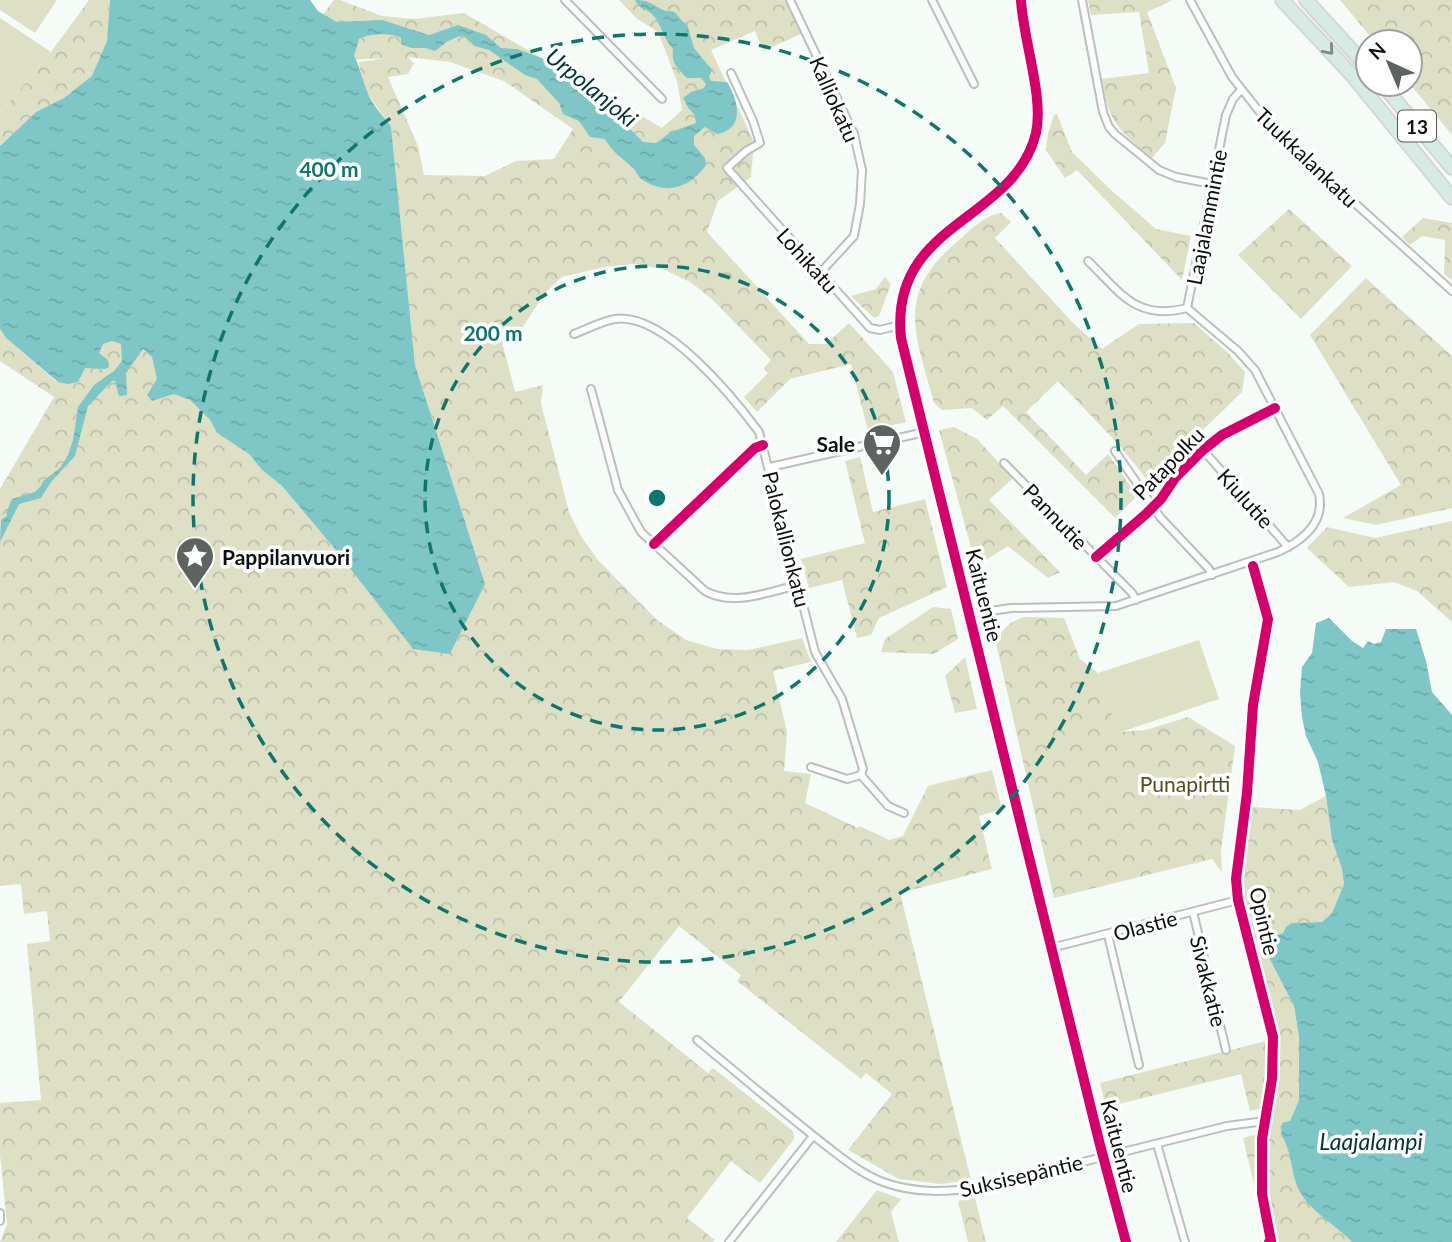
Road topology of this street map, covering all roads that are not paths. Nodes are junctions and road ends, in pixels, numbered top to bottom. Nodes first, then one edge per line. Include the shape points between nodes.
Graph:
1 (565, 0) edge
2 (790, 0) edge
3 (932, 0) edge
4 (1021, 0) edge
5 (1082, 0) edge
6 (1190, 0) edge
7 (1282, 0) edge
8 (1306, 0) edge
9 (1354, 53) edge
10 (731, 73) dead end
11 (974, 84) dead end
12 (1241, 90) junction
13 (1394, 98) edge
14 (662, 99) dead end
15 (1452, 168) edge
16 (1212, 184) junction
17 (1452, 198) edge
18 (1088, 261) dead end
19 (820, 273) junction
20 (1452, 291) edge
21 (1187, 308) junction
22 (900, 325) junction
23 (574, 334) dead end
24 (591, 388) dead end
25 (925, 432) junction
26 (1115, 450) dead end
27 (1203, 450) dead end
28 (1004, 463) dead end
29 (770, 467) junction
30 (1288, 547) junction
31 (1212, 575) junction
32 (798, 585) junction
33 (1136, 600) junction
34 (969, 614) junction
35 (811, 766) dead end
36 (861, 775) junction
37 (904, 813) dead end
38 (1238, 900) dead end
39 (1193, 912) junction
40 (1108, 935) junction
41 (1051, 948) junction
42 (697, 1040) dead end
43 (1226, 1050) dead end
44 (1139, 1065) dead end
45 (1265, 1121) dead end
46 (813, 1136) junction
47 (1157, 1144) junction
48 (1102, 1156) junction
49 (0, 1213) edge
50 (0, 1221) edge
51 (729, 1242) edge
52 (1126, 1242) edge
53 (1185, 1242) edge

1 - 14 street
2 - 19 street, Kalliokatu via 854,134 862,170 854,236
3 - 11 street
4 - 22 street, Kaituentie via 1038,108 1031,148 1006,184 923,254 901,300
5 - 16 street via 1109,127 1159,170
6 - 12 street, Tuukkalankatu
7 -> 17 highway, 13 via 1351,74
8 - 9 highway
10 - 19 street, Lohikatu via 760,143 727,168
12 - 16 street, Laajalammintie via 1226,115
12 - 20 street, Tuukkalankatu via 1274,130
13 - 15 highway, 13
16 - 21 street, Laajalammintie
18 - 21 street via 1141,308 1157,313
19 - 22 street, Lohikatu via 870,328
21 - 30 street, Laajalammintie via 1255,370 1319,494 1319,518
22 - 25 street, Kaituentie
23 - 29 street, Palokallionkatu via 616,319 646,323 691,355 743,410 759,432
24 - 32 street via 618,490 641,531 716,597 734,600
25 - 29 street
25 - 34 street, Kaituentie
26 - 31 street via 1160,517
27 - 30 street, Kiulutie
28 - 33 street, Pannutie
29 - 32 street, Palokallionkatu
30 - 31 street, Laajalammintie
31 - 33 street, Laajalammintie
32 - 36 street, Palokallionkatu via 815,652 842,699
33 - 34 street, Laajalammintie via 1106,607 1012,608
34 - 41 street, Kaituentie
35 - 36 street via 846,779
36 - 37 street via 888,806
38 - 39 street, Olastie
39 - 40 street, Olastie
39 - 43 street, Sivakkatie
40 - 41 street, Olastie
40 - 44 street
41 - 48 street, Kaituentie
42 - 46 street, Suksisepäntie
45 - 47 street, Suksisepäntie
46 - 48 street, Suksisepäntie via 864,1174 931,1192 982,1186
46 - 51 street
47 - 48 street, Suksisepäntie
47 - 53 street
48 - 52 street, Kaituentie
49 - 50 street

